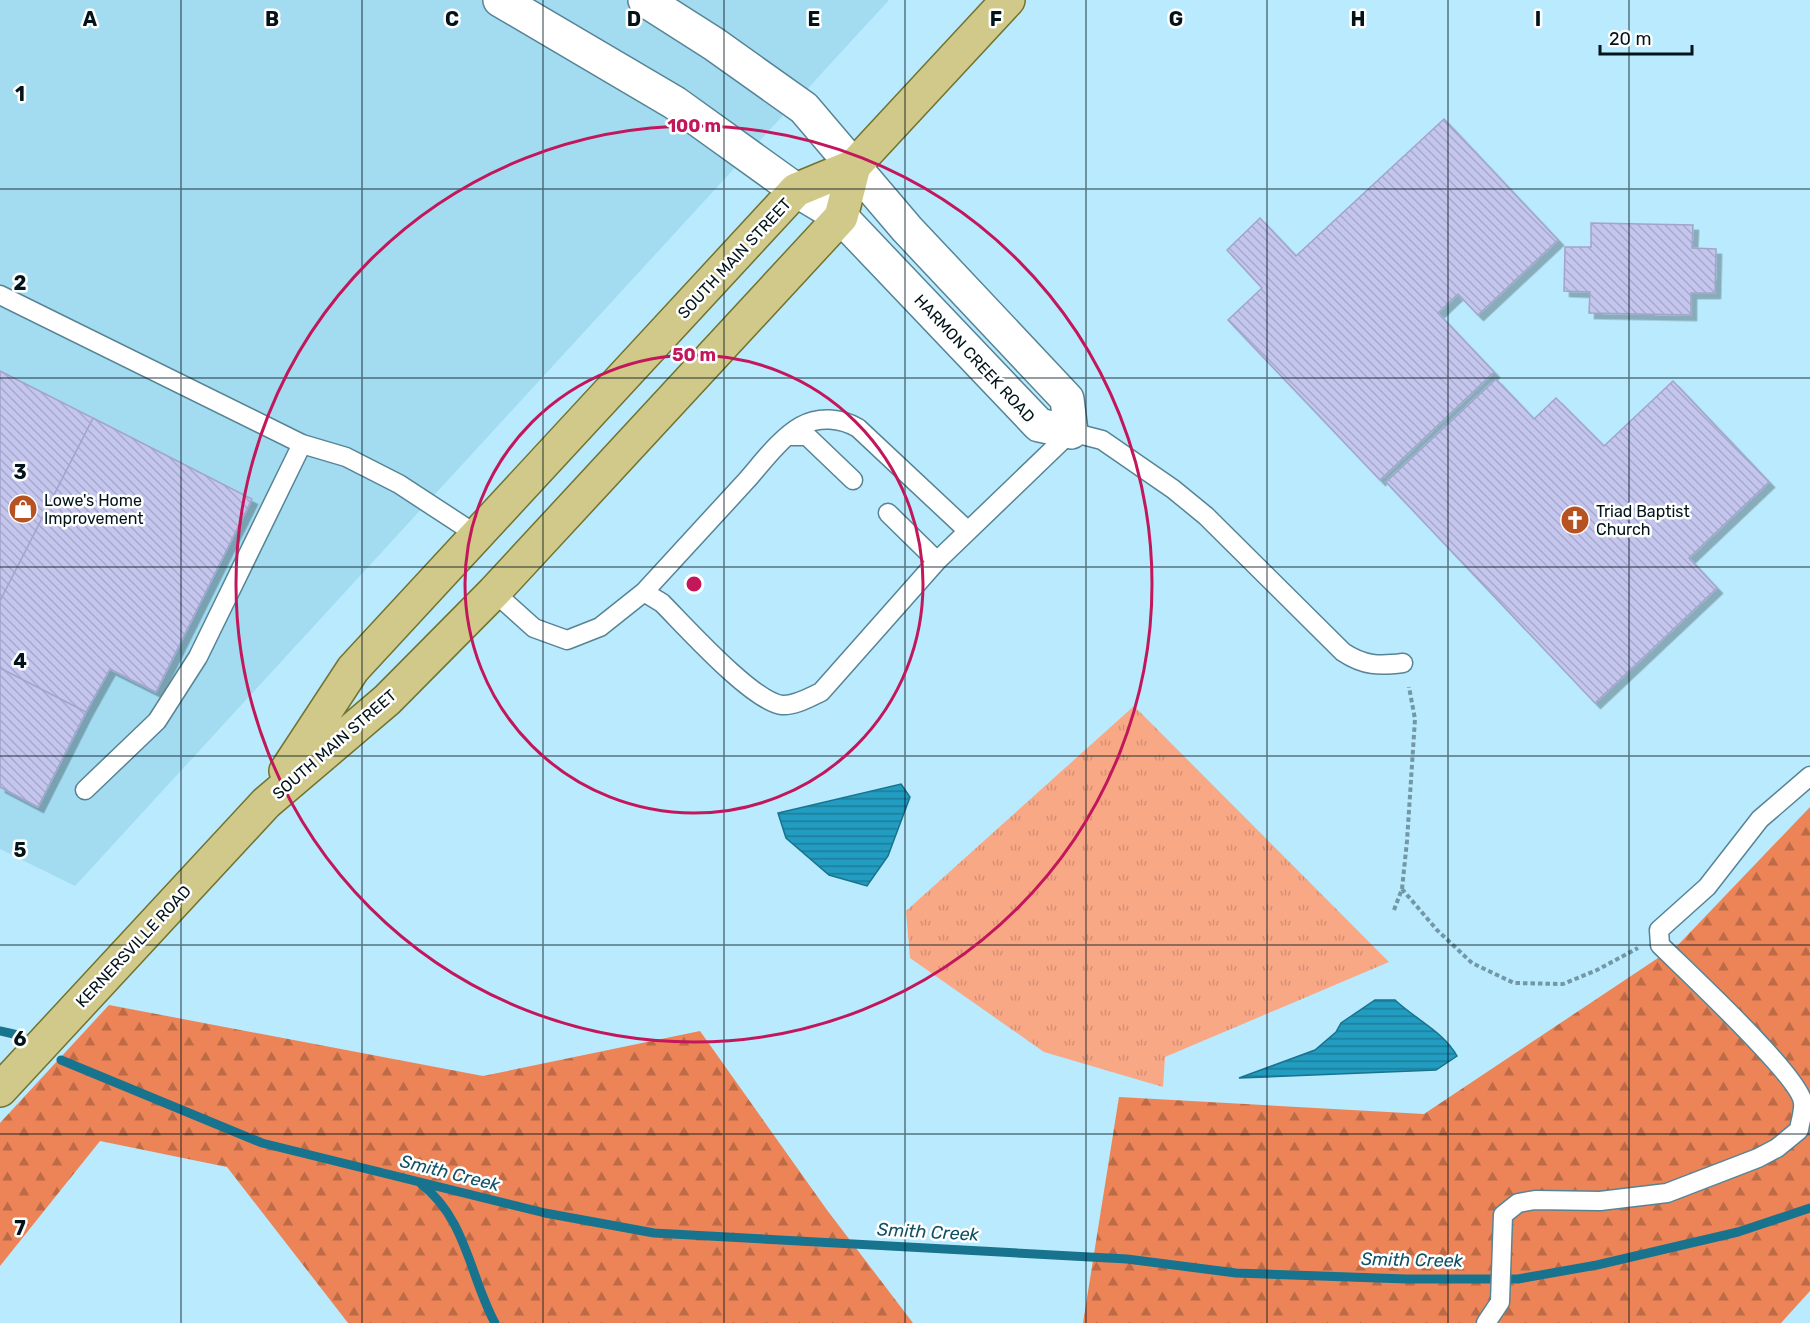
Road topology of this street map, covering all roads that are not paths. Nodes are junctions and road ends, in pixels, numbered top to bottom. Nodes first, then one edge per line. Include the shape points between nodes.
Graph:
1 (500, 0) edge
2 (645, 0) edge
3 (1008, 0) edge
4 (854, 166) junction
5 (796, 190) junction
6 (841, 217) junction
7 (0, 295) edge
8 (1071, 432) junction
9 (790, 436) junction
10 (302, 444) junction
11 (853, 480) dead end
12 (888, 513) dead end
13 (968, 531) junction
14 (477, 535) junction
15 (937, 561) junction
16 (494, 592) junction
17 (644, 592) junction
18 (1403, 663) road end
19 (1810, 776) edge
20 (85, 790) dead end
21 (266, 803) junction
22 (0, 1090) edge
23 (1486, 1323) edge

1 - 5 street, HARMON CREEK ROAD via 675,103
2 - 4 street via 804,108
3 - 4 main road, SOUTH MAIN STREET
4 - 5 main road, SOUTH MAIN STREET
4 - 6 main road, SOUTH MAIN STREET
4 - 8 street via 907,230 1067,399
5 - 6 street, HARMON CREEK ROAD
5 - 14 main road, SOUTH MAIN STREET
6 - 8 street, HARMON CREEK ROAD via 1039,425
6 - 16 main road, SOUTH MAIN STREET
7 - 10 lane
8 - 13 lane
8 - 18 lane via 1102,440 1173,489 1206,516 1343,652 1359,662 1378,666
9 - 11 lane via 807,436
9 - 13 lane via 811,422 845,420
9 - 17 lane
10 - 14 lane via 346,457 399,484
10 - 20 lane via 192,666 157,721
12 - 15 lane
13 - 15 lane
14 - 21 main road, SOUTH MAIN STREET via 353,669
15 - 17 lane via 821,692 782,705 758,695 662,603
16 - 17 lane via 534,628 567,640 600,627
16 - 21 main road, SOUTH MAIN STREET via 387,700
19 - 23 lane via 1760,819 1707,886 1659,930 1660,945 1792,1081 1803,1101 1799,1130 1758,1158 1667,1193 1600,1201 1518,1203 1503,1215 1500,1302
21 - 22 main road, KERNERSVILLE ROAD

